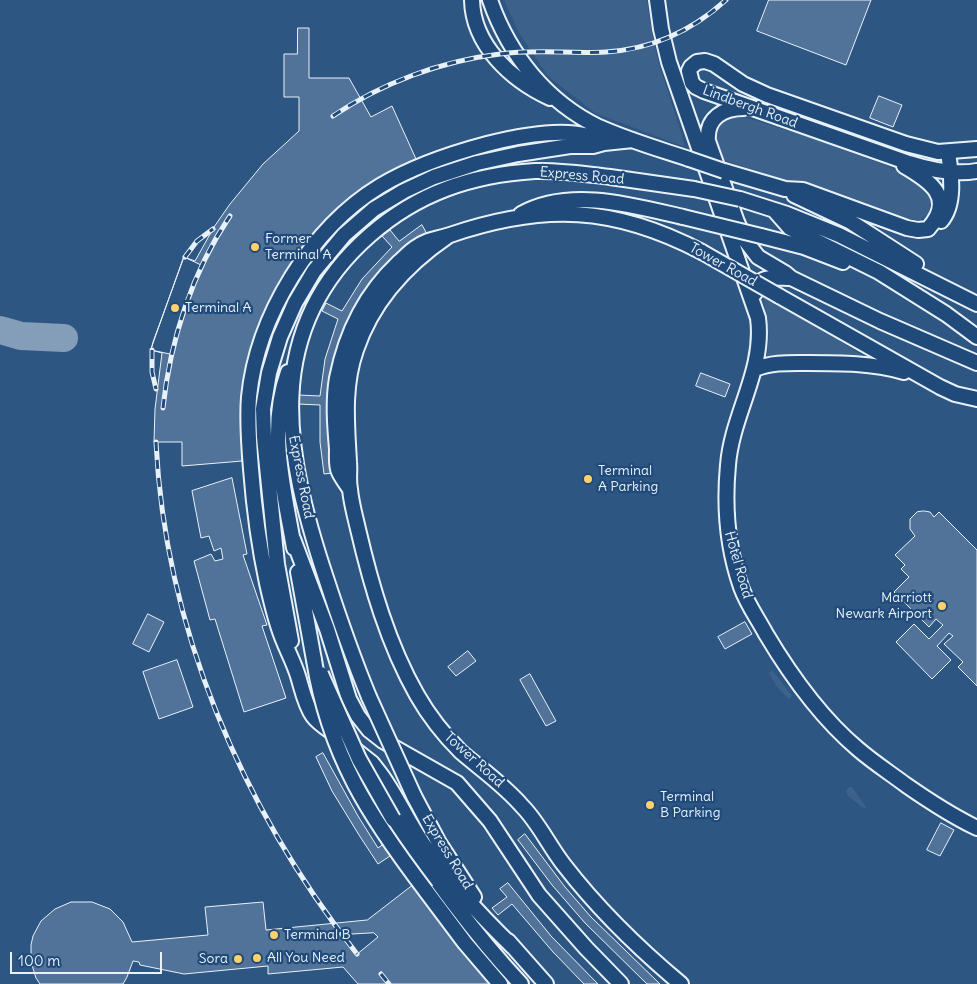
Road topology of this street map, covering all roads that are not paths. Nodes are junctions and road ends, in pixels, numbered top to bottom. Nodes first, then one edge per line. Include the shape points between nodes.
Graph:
1 (472, 0) edge
2 (490, 0) edge
3 (657, 0) edge
4 (561, 103) junction
5 (757, 110) junction
6 (633, 140) junction
7 (604, 143) junction
8 (977, 149) edge
9 (874, 151) junction
10 (948, 152) junction
11 (977, 171) edge
12 (950, 172) junction
13 (785, 189) junction
14 (774, 210) junction
15 (512, 219) junction
16 (928, 229) junction
17 (790, 278) junction
18 (929, 303) junction
19 (975, 304) edge
20 (755, 307) junction
21 (301, 334) junction
22 (977, 337) edge
23 (977, 363) edge
24 (755, 369) junction
25 (924, 378) junction
26 (977, 399) edge
27 (273, 466) junction
28 (293, 539) junction
29 (314, 660) junction
30 (297, 674) junction
31 (977, 828) edge
32 (442, 870) junction
33 (500, 984) edge
34 (521, 984) edge
35 (546, 984) edge
36 (622, 984) edge
37 (681, 984) edge

1 - 4 street via 478,30 495,58 532,90
2 - 4 street via 520,60
3 - 20 street, Hotel Road via 668,62
4 - 6 street via 592,123
5 - 9 street, Lindbergh Road
5 - 10 street, Lindbergh Road via 696,87 689,71 691,67 705,61 767,95 906,144
5 - 17 street via 737,108 723,111 709,125 708,141 746,240 758,257
6 - 7 street
6 - 13 street, bridge
7 - 27 street via 518,154 434,177 387,200 344,235 300,293 276,346 265,392 263,427
7 - 30 street via 577,134 538,135 460,152 397,177 360,200 332,226 293,275 275,308 254,368 249,397 249,447 264,572 278,627
8 - 10 street, Lindbergh Road
9 - 12 street, Lindbergh Road via 918,166
9 - 16 street via 914,172 937,191 938,210
10 - 12 street
11 - 12 street, Lindbergh Road
12 - 16 street via 946,214
13 - 16 street via 803,190 907,228
13 - 19 street via 858,226
14 - 18 street, Express Road via 790,228 866,265
14 - 19 street, Express Road via 856,242
14 - 21 street, Express Road, bridge via 694,189 584,174 510,173 469,181 438,191 374,231 336,271 320,294
15 - 18 street, bridge via 535,206 569,200 649,209 804,248
15 - 25 street, Tower Road, bridge via 558,214 600,216 648,227 702,252
15 - 37 street, Tower Road via 448,236 394,283 372,313 351,366 346,401 349,488 368,571 384,618 404,669 427,710 455,746 524,808 560,861 602,910
17 - 20 street via 771,277 760,281 756,288
17 - 23 street
18 - 22 street, Express Road
20 - 24 street, Hotel Road via 760,339
21 - 27 street via 279,405
21 - 32 street, Express Road, bridge via 294,362 291,397 295,463 302,498 347,641
24 - 25 street via 770,364 852,362
24 - 31 street, Hotel Road via 732,443 726,488 729,541 748,603 800,686 844,736 877,765
25 - 26 street, Tower Road via 955,394
27 - 28 street
27 - 30 street via 277,564
28 - 29 street
28 - 36 street via 349,699 358,716 383,741 457,783 490,820 544,901
29 - 32 street, bridge via 362,765 394,819
29 - 33 street, bridge via 330,727 365,804 453,927
30 - 32 street via 313,716 376,767
32 - 34 street via 484,943
32 - 35 street, Express Road via 481,907

